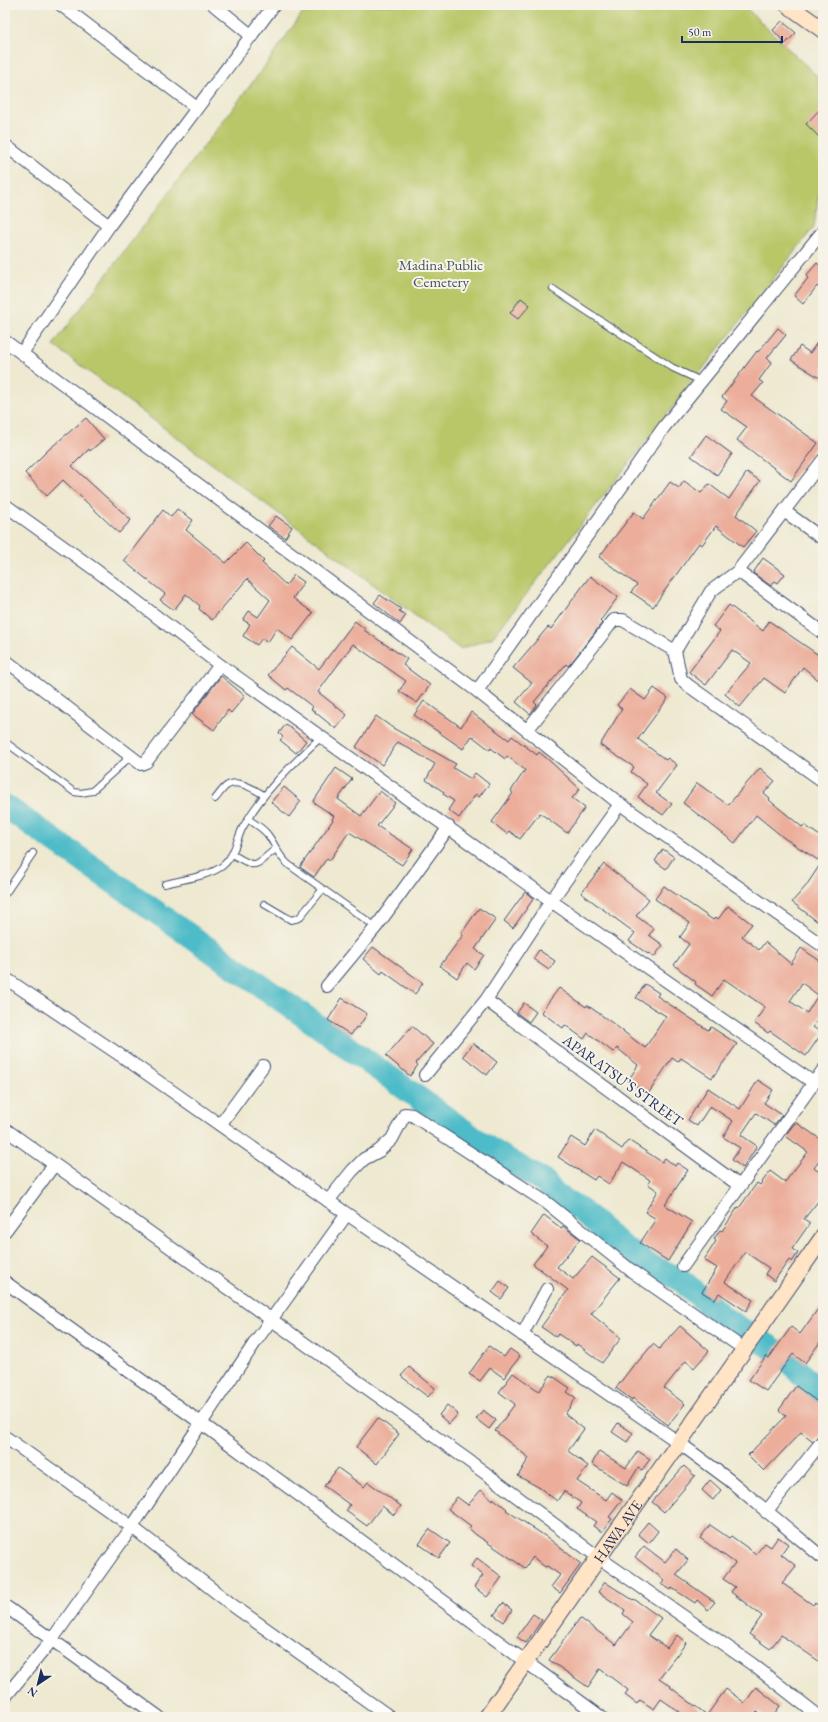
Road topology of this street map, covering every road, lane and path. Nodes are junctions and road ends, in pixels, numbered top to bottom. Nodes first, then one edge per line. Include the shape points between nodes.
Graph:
1 (61, 5) edge
2 (214, 5) edge
3 (274, 5) edge
4 (788, 5) edge
5 (823, 30) edge
6 (252, 36) junction
7 (198, 108) junction
8 (5, 146) edge
9 (109, 226) junction
10 (823, 231) edge
11 (553, 289) dead end
12 (5, 341) edge
13 (22, 353) junction
14 (701, 381) junction
15 (823, 460) edge
16 (5, 505) edge
17 (784, 511) junction
18 (823, 539) edge
19 (738, 571) junction
20 (823, 633) edge
21 (675, 651) junction
22 (5, 660) edge
23 (220, 665) junction
24 (477, 691) junction
25 (528, 729) junction
26 (321, 737) junction
27 (5, 742) edge
28 (130, 757) junction
29 (823, 781) edge
30 (264, 795) junction
31 (215, 799) dead end
32 (620, 804) junction
33 (248, 819) junction
34 (449, 827) junction
35 (276, 849) junction
36 (33, 853) dead end
37 (232, 854) junction
38 (165, 884) dead end
39 (322, 888) junction
40 (5, 894) edge
41 (551, 901) junction
42 (264, 904) dead end
43 (376, 926) junction
44 (823, 946) edge
45 (5, 978) edge
46 (327, 986) dead end
47 (486, 1000) junction
48 (263, 1066) dead end
49 (823, 1070) edge
50 (424, 1075) dead end
51 (814, 1083) junction
52 (220, 1125) junction
53 (5, 1129) edge
54 (54, 1165) junction
55 (740, 1186) junction
56 (328, 1201) junction
57 (347, 1214) junction
58 (5, 1231) edge
59 (823, 1237) edge
60 (683, 1266) dead end
61 (5, 1282) edge
62 (548, 1289) dead end
63 (272, 1320) junction
64 (522, 1335) junction
65 (749, 1342) junction
66 (201, 1423) junction
67 (5, 1437) edge
68 (823, 1440) edge
69 (678, 1442) junction
70 (766, 1512) junction
71 (132, 1527) junction
72 (598, 1557) junction
73 (823, 1558) edge
74 (5, 1606) edge
75 (51, 1641) junction
76 (525, 1662) junction
77 (5, 1698) edge
78 (159, 1717) edge
79 (390, 1717) edge
80 (487, 1717) edge
81 (601, 1717) edge
82 (820, 1717) edge

1 - 7 street
2 - 6 street
3 - 6 street
4 - 5 street
6 - 7 street
7 - 9 street
8 - 9 street
9 - 13 street
10 - 14 street
11 - 14 lane via 672,368
12 - 13 street
13 - 24 street
14 - 24 street via 664,428
15 - 17 street
16 - 23 street
17 - 18 street
17 - 19 street
19 - 20 street
19 - 21 street via 711,591
21 - 25 street via 623,620 614,620
21 - 29 street via 681,679
22 - 28 street
23 - 26 street
23 - 28 street via 146,762 141,764
24 - 25 street
25 - 32 street
26 - 30 lane
26 - 34 street
27 - 28 lane via 74,792 81,793 92,791
30 - 31 lane via 246,786 232,784 224,788
30 - 33 lane
32 - 41 street
32 - 44 street
33 - 35 lane via 266,832
33 - 37 lane via 237,838
34 - 41 street
34 - 43 street
35 - 37 lane via 254,865
35 - 39 lane via 289,865
36 - 40 lane
37 - 38 lane via 228,861 209,872
39 - 42 lane via 296,920 291,920
39 - 43 lane
41 - 47 street
41 - 51 street
43 - 46 street
45 - 52 street
47 - 50 street
47 - 55 street, APARATSU’S STREET
48 - 52 street
49 - 51 street
51 - 55 street
52 - 56 street
53 - 54 street
54 - 58 street
54 - 63 street
55 - 60 street
56 - 57 street
56 - 65 street via 364,1159 379,1151 392,1139 405,1114 412,1114 547,1202 633,1272
57 - 63 street
57 - 64 street
59 - 65 street, HAWA AVE
61 - 66 street
62 - 64 street
63 - 66 street
63 - 72 street via 469,1460
64 - 69 street
65 - 69 street, HAWA AVE
66 - 71 street
66 - 76 street
67 - 71 street
68 - 70 street
69 - 70 street via 728,1479
69 - 72 street, HAWA AVE
70 - 73 street
71 - 75 street
71 - 79 street via 235,1607
72 - 76 street, HAWA AVE
72 - 82 street via 752,1664
74 - 75 street
75 - 77 street
75 - 78 street
76 - 80 street, HAWA AVE
76 - 81 street

